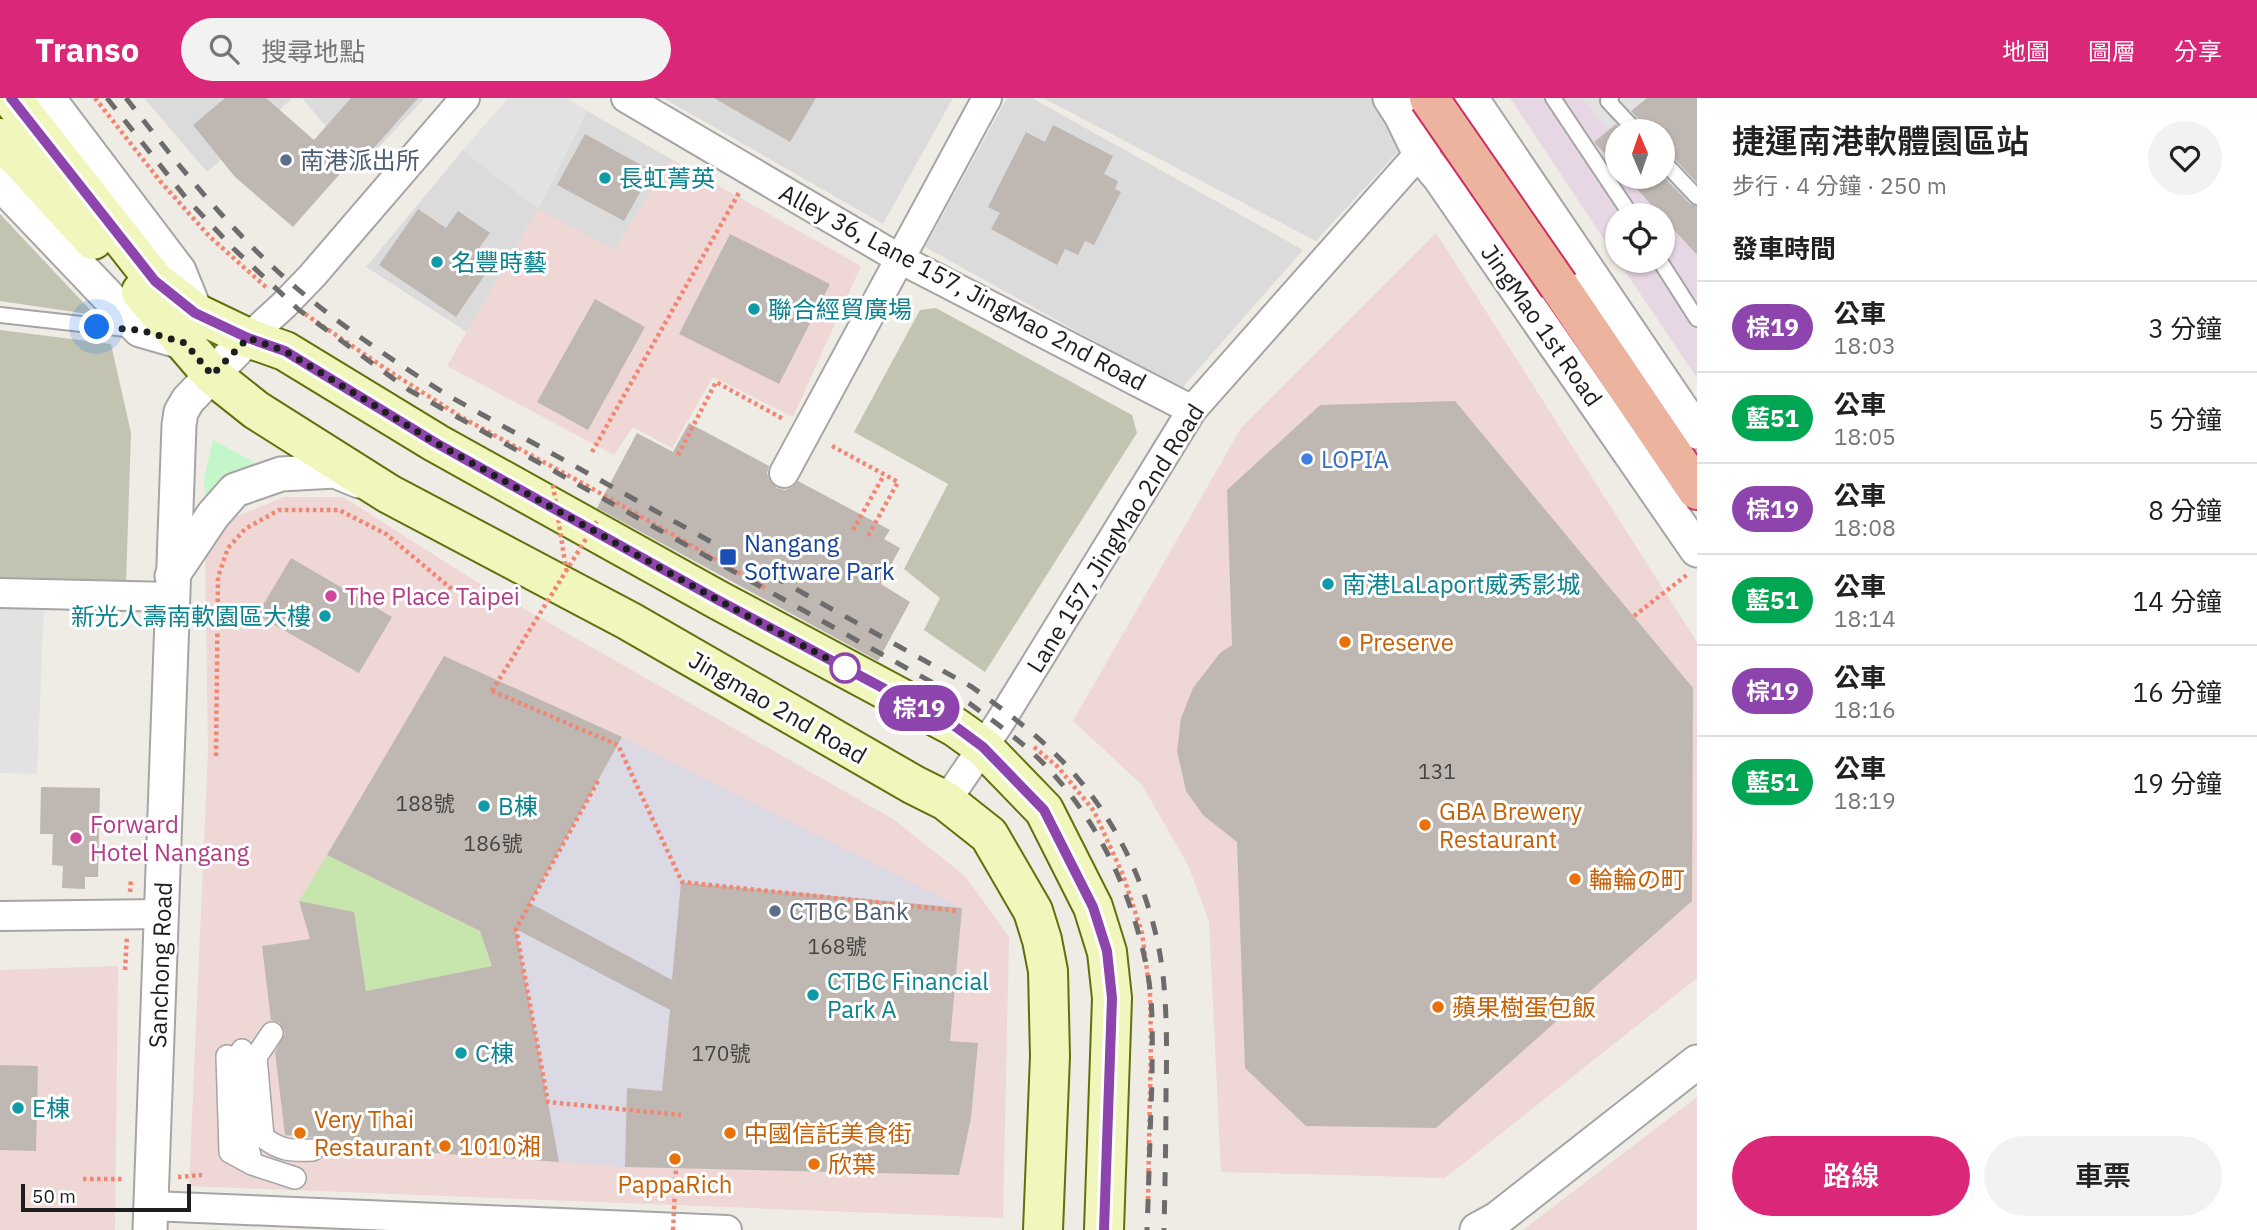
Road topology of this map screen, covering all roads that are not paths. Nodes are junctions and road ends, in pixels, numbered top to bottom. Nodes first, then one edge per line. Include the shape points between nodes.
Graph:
1 (465, 98) edge
2 (626, 98) edge
3 (986, 98) edge
4 (1390, 98) edge
5 (1429, 98) edge
6 (1464, 98) edge
7 (1471, 98) edge
8 (1553, 98) edge
9 (1611, 98) edge
10 (24, 99) edge
11 (1625, 119) edge
12 (0, 138) edge
13 (1420, 154) junction
14 (1675, 174) edge
15 (0, 183) edge
16 (1697, 197) edge
17 (1623, 203) edge
18 (900, 258) junction
19 (1668, 273) edge
20 (0, 315) edge
21 (1697, 319) edge
22 (190, 328) junction
23 (140, 330) junction
24 (248, 338) junction
25 (212, 375) junction
26 (1192, 410) junction
27 (1697, 432) edge
28 (784, 473) dead end
29 (1697, 490) edge
30 (389, 494) junction
31 (1697, 550) edge
32 (172, 586) junction
33 (0, 593) edge
34 (983, 747) junction
35 (946, 801) junction
36 (162, 914) junction
37 (0, 916) edge
38 (272, 1033) dead end
39 (241, 1055) junction
40 (1697, 1062) edge
41 (242, 1094) junction
42 (229, 1122) junction
43 (313, 1150) dead end
44 (261, 1156) junction
45 (295, 1178) dead end
46 (150, 1218) edge
47 (727, 1230) edge
48 (1043, 1230) edge
49 (1104, 1230) edge
50 (1477, 1230) edge

1 - 24 street via 285,304
2 - 18 street, Alley 36, Lane 157, JingMao 2nd Road
3 - 18 street
4 - 13 street, JingMao 1st Road
5 - 29 highway, bridge
6 - 13 street, Lane 157, JingMao 2nd Road
7 - 27 street
8 - 17 lane
9 - 11 lane via 1608,101
10 - 22 main road
12 - 22 main road
13 - 26 street, Lane 157, JingMao 2nd Road
13 - 31 street, JingMao 1st Road
14 - 16 lane
15 - 23 street
18 - 26 street, Alley 36, Lane 157, JingMao 2nd Road
18 - 28 street
19 - 21 lane
20 - 23 lane
22 - 23 street
22 - 24 main road
22 - 25 main road, Jingmao 2nd Road
24 - 25 street, Sanchong Road
24 - 34 main road via 285,351 436,443 721,595 956,727
25 - 30 main road, Jingmao 2nd Road via 256,410
25 - 32 street, Sanchong Road via 188,400 178,425
26 - 34 street, Lane 157, JingMao 2nd Road
30 - 32 street via 335,471 281,474 235,490 213,515
30 - 35 main road, Jingmao 2nd Road via 629,621
32 - 33 street
32 - 36 street, Sanchong Road
34 - 35 street, Lane 157, JingMao 2nd Road
34 - 49 main road via 1044,810 1093,907 1107,951 1112,998
35 - 48 main road, Jingmao 2nd Road via 989,835 1033,911 1042,940 1048,971 1050,1056
36 - 37 street
36 - 46 street, Sanchong Road
38 - 39 street
39 - 41 street
39 - 42 street
39 - 44 street
40 - 50 street
41 - 42 street
41 - 44 street via 243,1126
42 - 44 street via 230,1152
43 - 44 street
44 - 45 street
46 - 47 street

